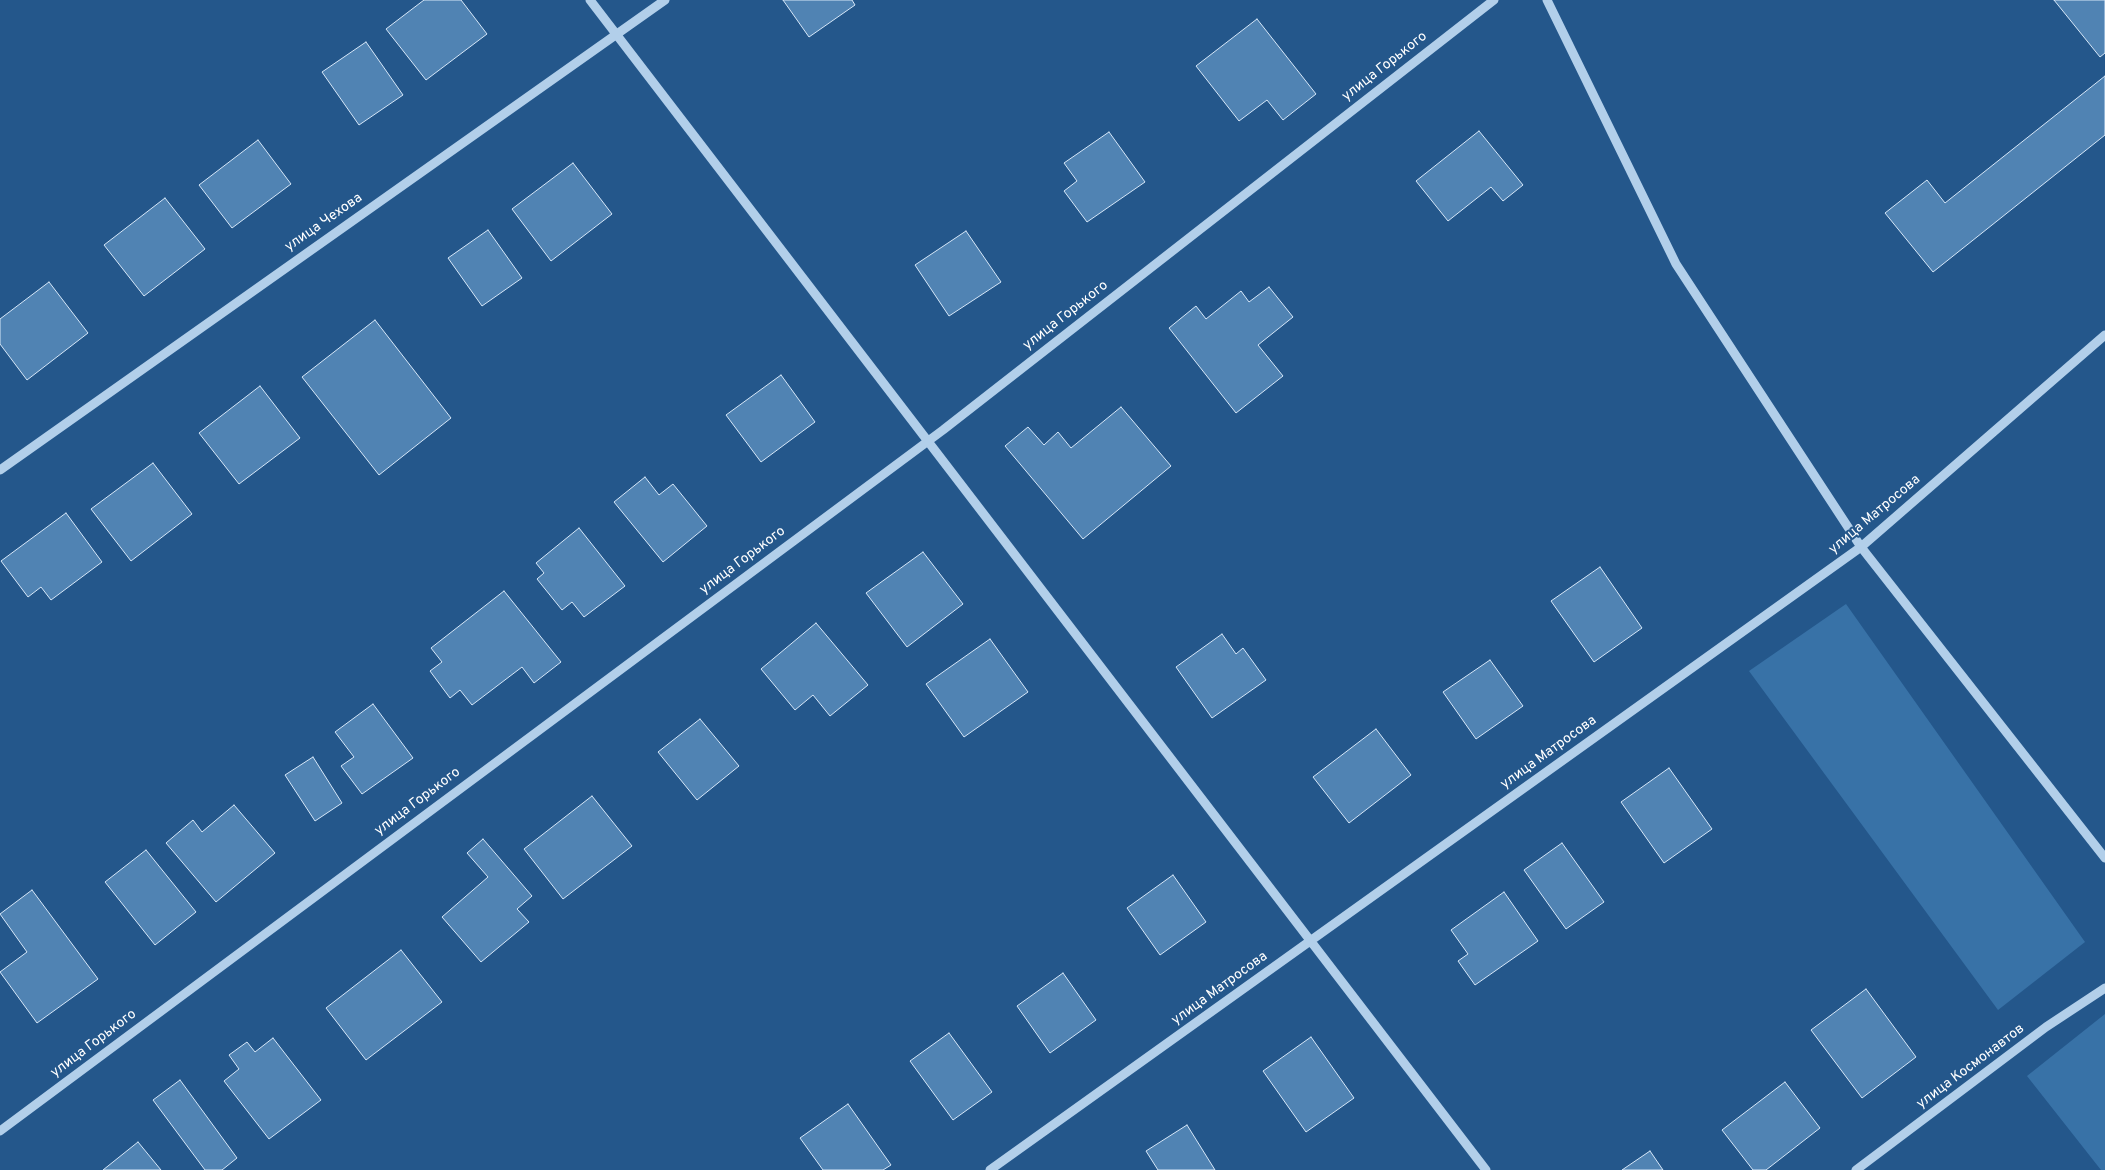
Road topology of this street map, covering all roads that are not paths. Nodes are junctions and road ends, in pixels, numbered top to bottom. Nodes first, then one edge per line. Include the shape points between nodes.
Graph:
1 (590, 0) edge
2 (665, 0) edge
3 (1494, 0) edge
4 (1547, 0) edge
5 (616, 34) junction
6 (2105, 335) edge
7 (928, 441) junction
8 (0, 470) edge
9 (1861, 547) junction
10 (2105, 858) edge
11 (1311, 941) junction
12 (2105, 988) edge
13 (0, 1131) edge
14 (990, 1170) edge
15 (1486, 1170) edge
16 (1856, 1170) edge

1 - 5 street
2 - 5 street, улица Чехова
3 - 7 street, улица Горького
4 - 9 street via 1676,264
5 - 7 street
5 - 8 street, улица Чехова
6 - 9 street, улица Матросова
7 - 11 street
7 - 13 street, улица Горького
9 - 10 street
9 - 11 street, улица Матросова
11 - 14 street, улица Матросова
11 - 15 street
12 - 16 street, улица Космонавтов via 2046,1027

